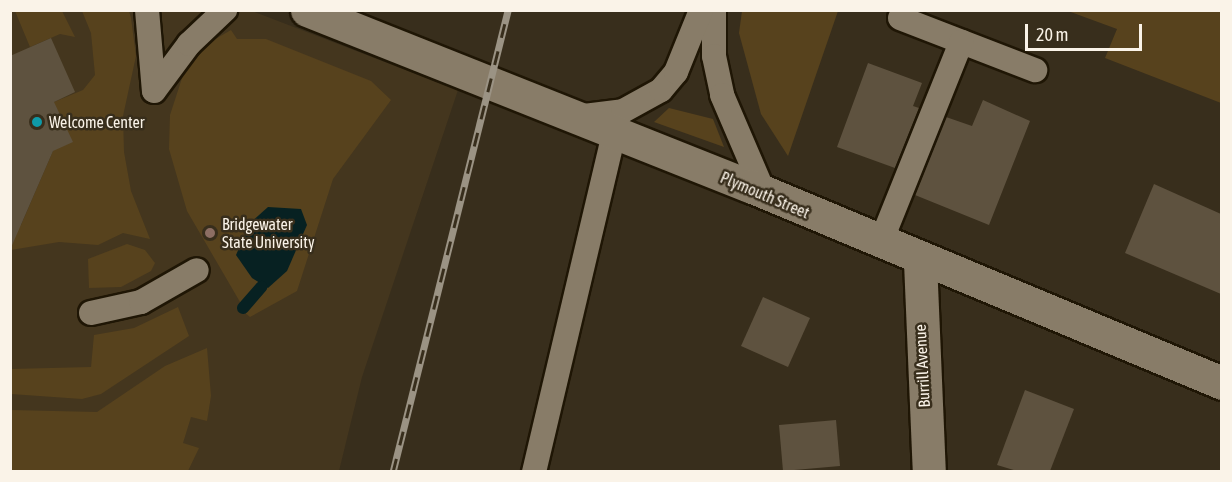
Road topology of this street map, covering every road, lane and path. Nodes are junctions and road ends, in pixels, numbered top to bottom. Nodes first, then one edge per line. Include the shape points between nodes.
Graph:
1 (147, 10) edge
2 (225, 10) edge
3 (307, 10) edge
4 (701, 10) edge
5 (714, 10) edge
6 (900, 18) dead end
7 (961, 42) junction
8 (1035, 70) dead end
9 (571, 117) junction
10 (614, 134) junction
11 (764, 193) junction
12 (880, 244) junction
13 (920, 261) junction
14 (197, 270) dead end
15 (91, 313) dead end
16 (1221, 383) edge
17 (534, 471) edge
18 (929, 471) edge

1 - 2 lane via 154,91 189,44
3 - 9 main road, Plymouth Street
4 - 9 lane via 676,72 661,90 623,111
5 - 11 lane via 714,56 722,95
6 - 7 lane
7 - 8 lane
7 - 12 lane
9 - 10 main road, Plymouth Street
10 - 11 main road, Plymouth Street
10 - 17 lane
11 - 12 main road, Plymouth Street
12 - 13 main road, Plymouth Street
13 - 16 main road, Plymouth Street
13 - 18 main road, Burrill Avenue
14 - 15 lane via 141,302

